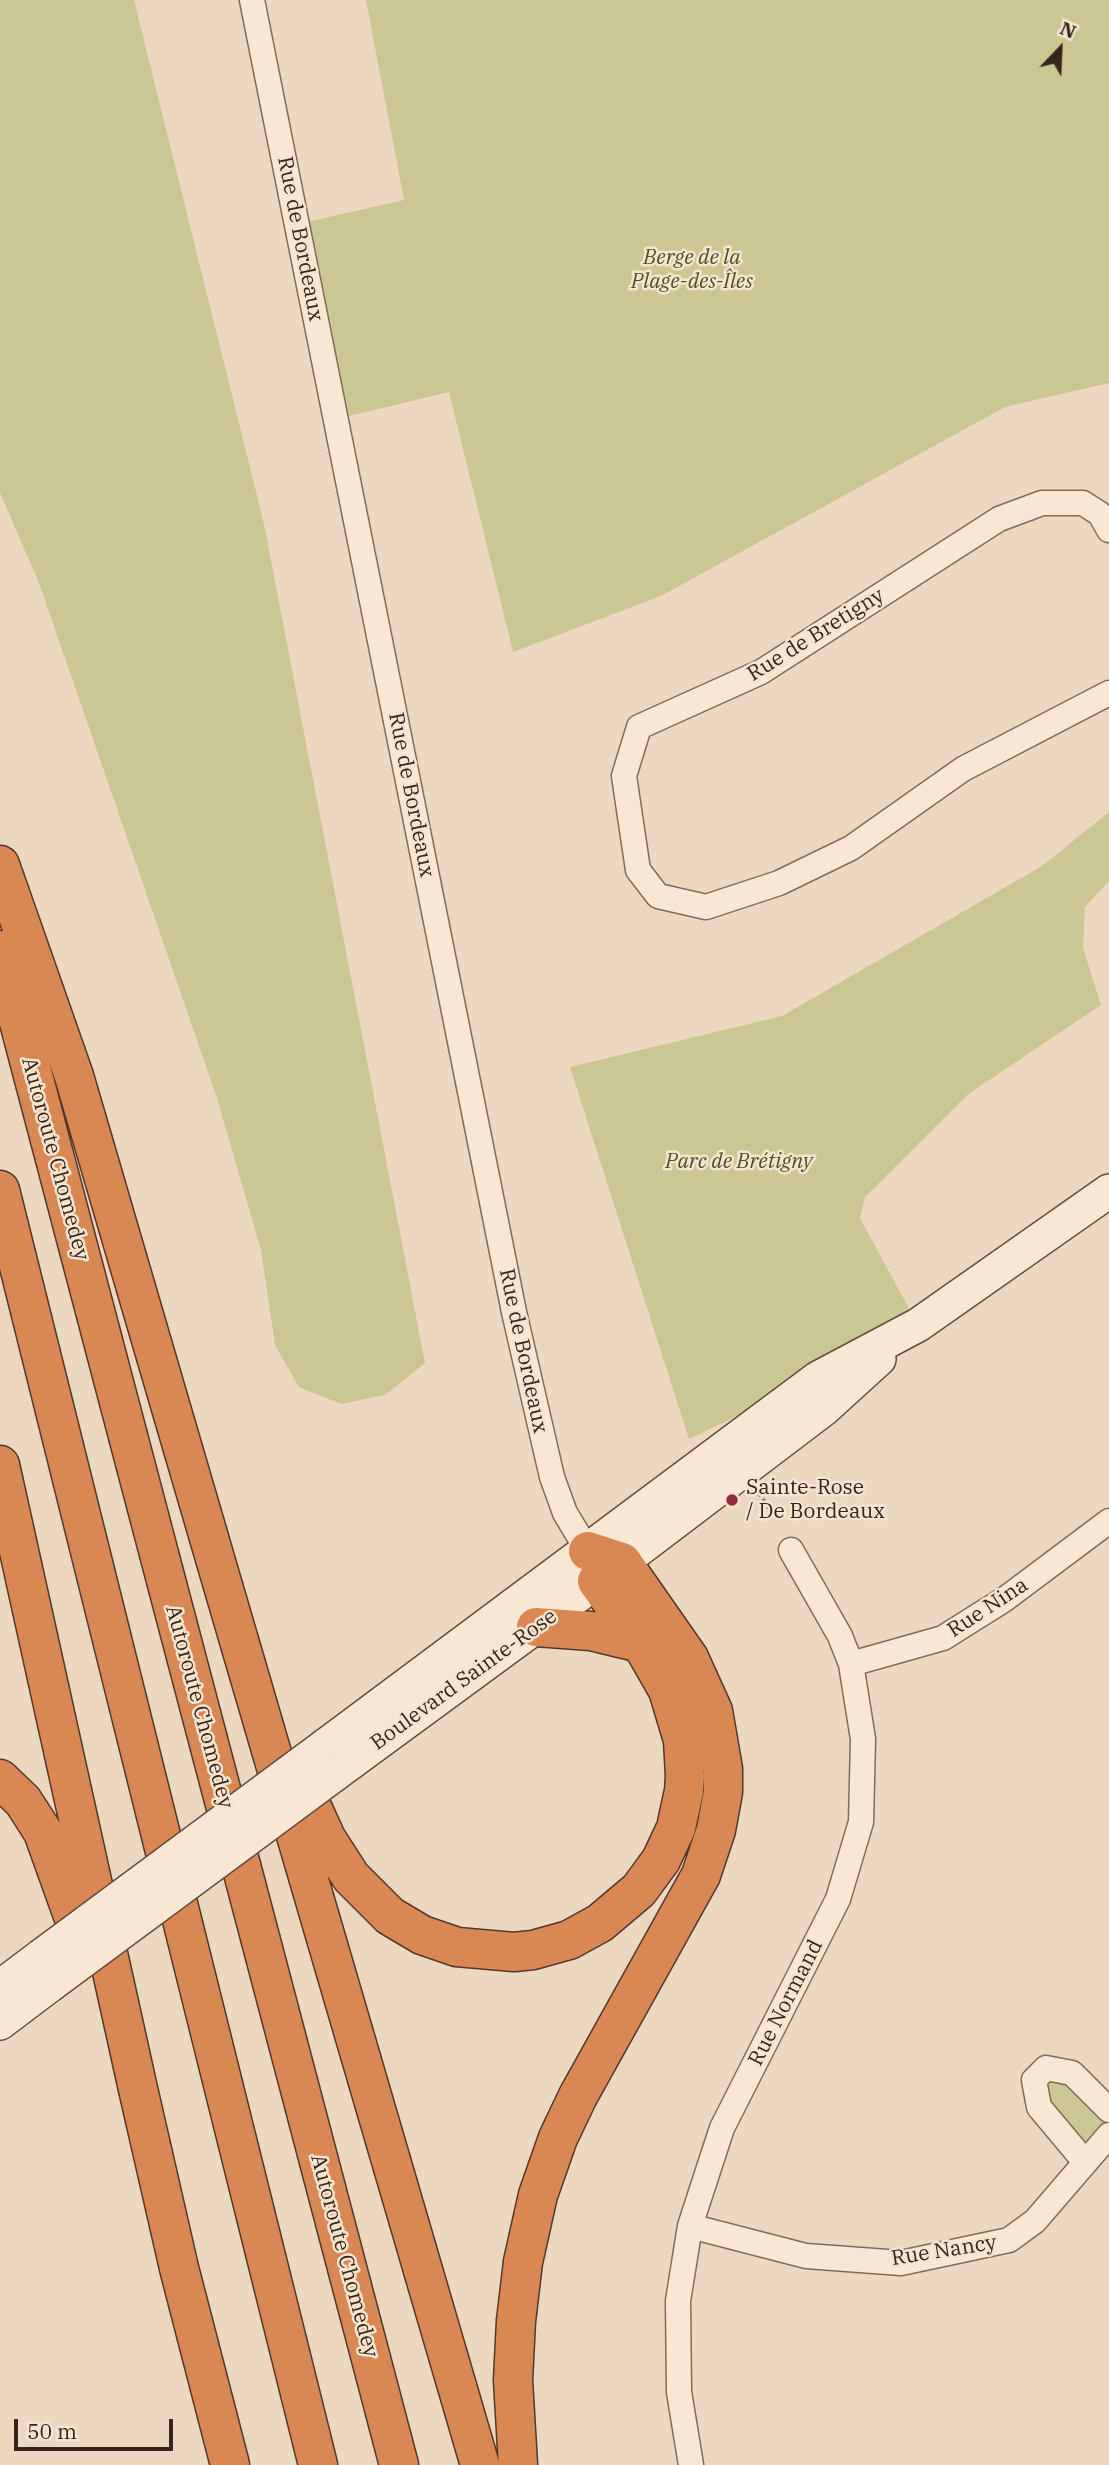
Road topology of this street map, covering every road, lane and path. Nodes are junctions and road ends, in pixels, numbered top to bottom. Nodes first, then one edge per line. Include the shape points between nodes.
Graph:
1 (252, 0) edge
2 (1109, 530) edge
3 (1109, 692) edge
4 (0, 865) edge
5 (0, 950) edge
6 (0, 1190) edge
7 (1109, 1191) edge
8 (0, 1465) edge
9 (753, 1484) dead end
10 (771, 1511) dead end
11 (1109, 1521) edge
12 (791, 1550) dead end
13 (602, 1565) junction
14 (536, 1627) junction
15 (641, 1643) junction
16 (851, 1664) junction
17 (248, 1679) junction
18 (330, 1760) junction
19 (0, 1779) edge
20 (45, 1971) junction
21 (0, 1987) edge
22 (0, 2023) edge
23 (138, 2089) junction
24 (1109, 2110) edge
25 (1109, 2135) edge
26 (1085, 2162) junction
27 (690, 2226) junction
28 (230, 2465) edge
29 (318, 2465) edge
30 (399, 2465) edge
31 (480, 2465) edge
32 (518, 2465) edge
33 (691, 2465) edge

1 - 13 street, Rue de Bordeaux via 514,1312 552,1477 565,1513
2 - 3 street, Rue de Bretigny via 1100,514 1083,503 1042,503 999,519 761,672 639,727 624,776 638,870 658,896 706,907 779,883 850,848 963,769
4 - 17 highway via 74,1076
5 - 30 highway, Autoroute Chomedey
6 - 29 highway
7 - 13 street, Boulevard Sainte-Rose via 918,1325 824,1409
8 - 23 highway
9 - 10 path
11 - 16 street, Rue Nina via 1005,1599 943,1638
12 - 16 street, Rue Normand
13 - 14 street, Boulevard Sainte-Rose
13 - 15 highway
13 - 18 street, Boulevard Sainte-Rose
13 - 32 highway via 682,1647 706,1692 720,1745 721,1811 701,1875 578,2096 538,2195 516,2321 513,2379
14 - 15 highway via 591,1631
14 - 18 street, Boulevard Sainte-Rose
15 - 17 highway via 668,1690 683,1740 684,1791 676,1828 651,1874 614,1914 577,1936 533,1950 495,1952 439,1942 405,1926 377,1905 351,1877 326,1838
16 - 27 street, Rue Normand via 863,1739 861,1822 838,1899 722,2128
17 - 31 highway
18 - 20 street, Boulevard Sainte-Rose, bridge
19 - 23 highway via 23,1801 43,1832
20 - 21 street, Boulevard Sainte-Rose
20 - 22 street, Boulevard Sainte-Rose
23 - 28 highway
24 - 26 street via 1072,2073 1046,2068 1034,2080 1040,2107
25 - 26 street, Rue Nancy
26 - 27 street, Rue Nancy via 1035,2221 1009,2241 901,2263 806,2256
27 - 33 street, Rue Normand via 678,2301 679,2392

